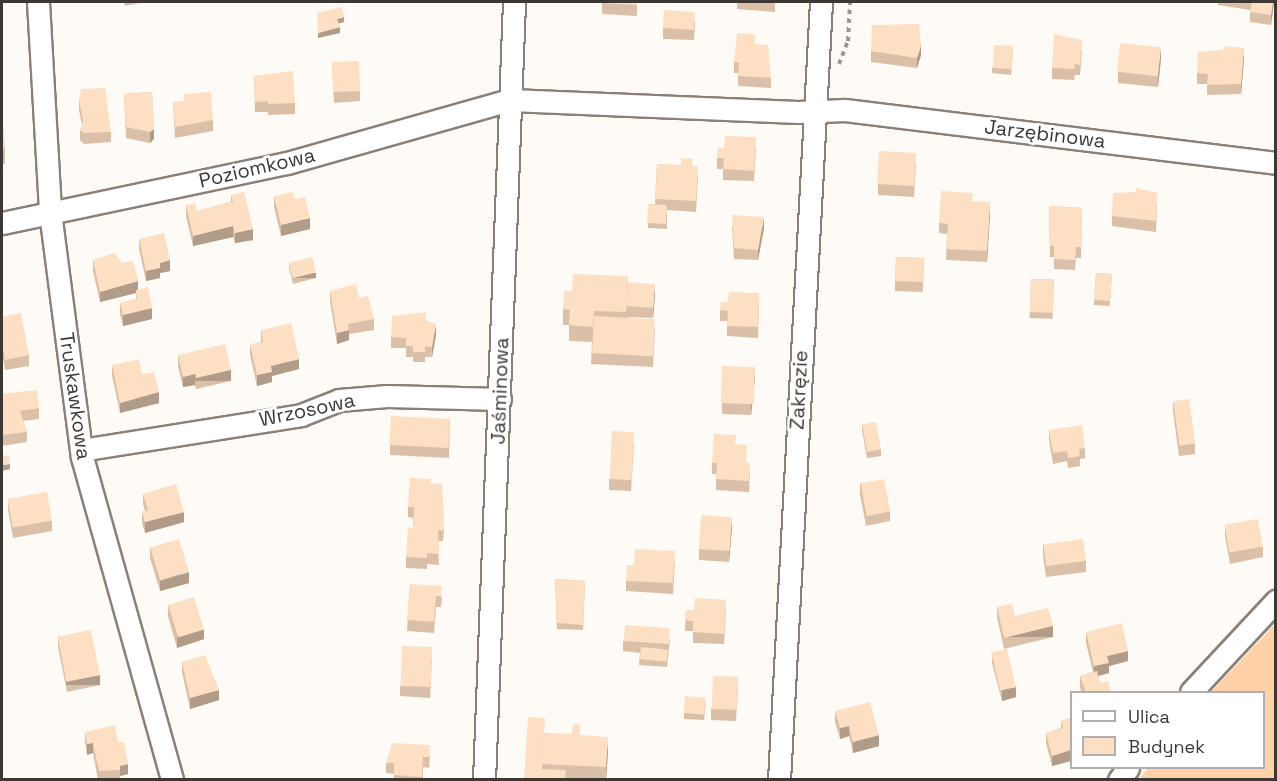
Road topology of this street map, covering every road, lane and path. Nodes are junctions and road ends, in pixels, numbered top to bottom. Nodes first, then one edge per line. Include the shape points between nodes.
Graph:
1 (38, 2) edge
2 (514, 2) edge
3 (821, 2) edge
4 (850, 2) edge
5 (836, 73) dead end
6 (510, 100) junction
7 (814, 111) junction
8 (1275, 163) edge
9 (50, 212) junction
10 (2, 223) edge
11 (500, 399) junction
12 (81, 450) junction
13 (1275, 601) edge
14 (1193, 691) edge
15 (172, 780) edge
16 (484, 780) edge
17 (779, 780) edge

1 - 9 street, Truskawkowa
2 - 6 street, Jaśminowa
3 - 7 street, Zakręzie
4 - 5 path via 848,41
6 - 7 street, Poziomkowa
6 - 9 street, Poziomkowa via 287,163
6 - 11 street, Jaśminowa
7 - 8 street, Jarzębinowa via 845,110
7 - 17 street, Zakręzie
9 - 10 street, Poziomkowa
9 - 12 street, Truskawkowa
11 - 12 street, Wrzosowa via 387,396 339,400 301,415
11 - 16 street, Jaśminowa
12 - 15 street, Truskawkowa
13 - 14 street

